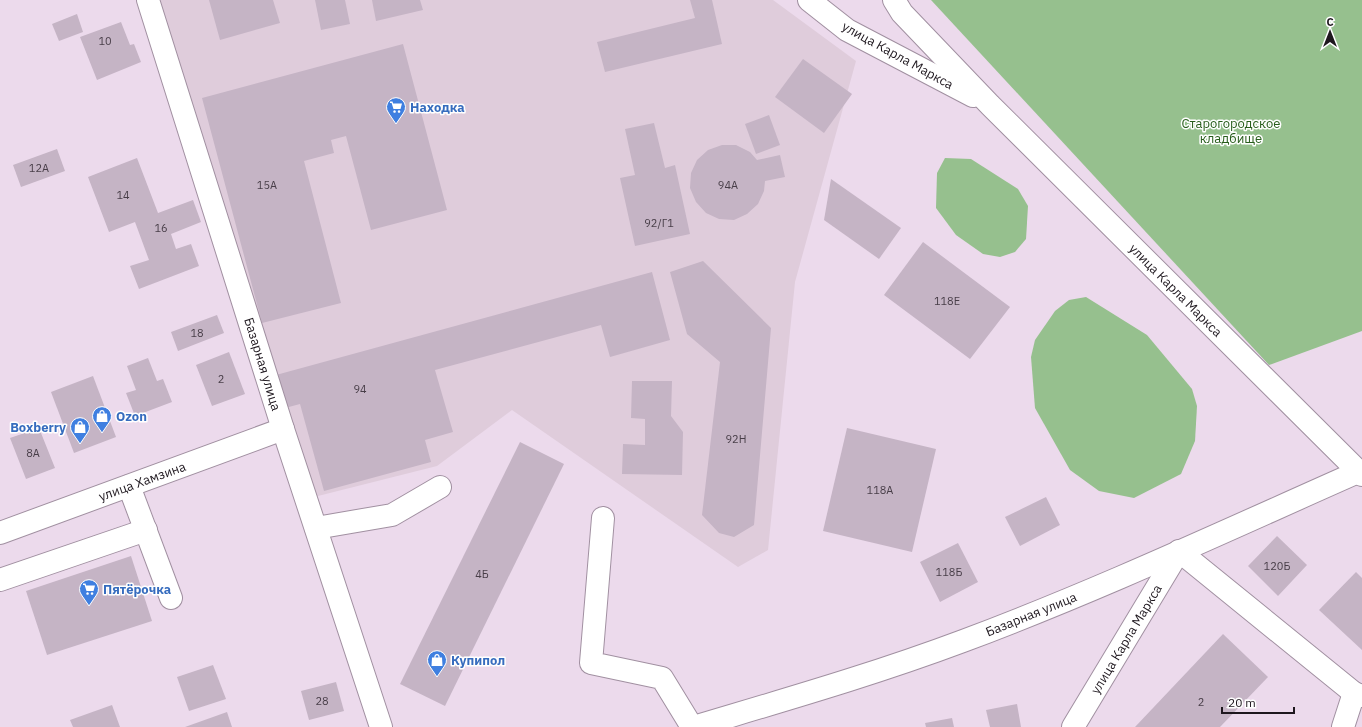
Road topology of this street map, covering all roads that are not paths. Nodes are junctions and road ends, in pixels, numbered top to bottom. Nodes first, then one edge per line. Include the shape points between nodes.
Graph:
1 (148, 0) edge
2 (809, 0) edge
3 (894, 0) edge
4 (990, 105) junction
5 (283, 429) junction
6 (1360, 474) edge
7 (129, 486) junction
8 (440, 487) dead end
9 (603, 518) dead end
10 (316, 528) junction
11 (146, 530) junction
12 (0, 533) edge
13 (1179, 551) junction
14 (0, 580) edge
15 (171, 598) dead end
16 (1358, 695) edge
17 (381, 727) edge
18 (693, 727) edge
19 (1073, 727) edge
20 (1343, 727) edge

1 - 5 street, Базарная улица
2 - 4 street, улица Карла Маркса via 847,30
3 - 4 street, улица Карла Маркса via 902,13
4 - 6 street, улица Карла Маркса
5 - 7 street, улица Хамзина
5 - 10 street, Базарная улица
6 - 13 street, Базарная улица
7 - 11 street
7 - 12 street, улица Хамзина
8 - 10 street via 392,515
9 - 18 street via 591,663 662,678
10 - 17 street, Базарная улица
11 - 14 street
11 - 15 street
13 - 16 street
13 - 18 street, Базарная улица via 963,641
13 - 19 street, улица Карла Маркса
16 - 20 street

